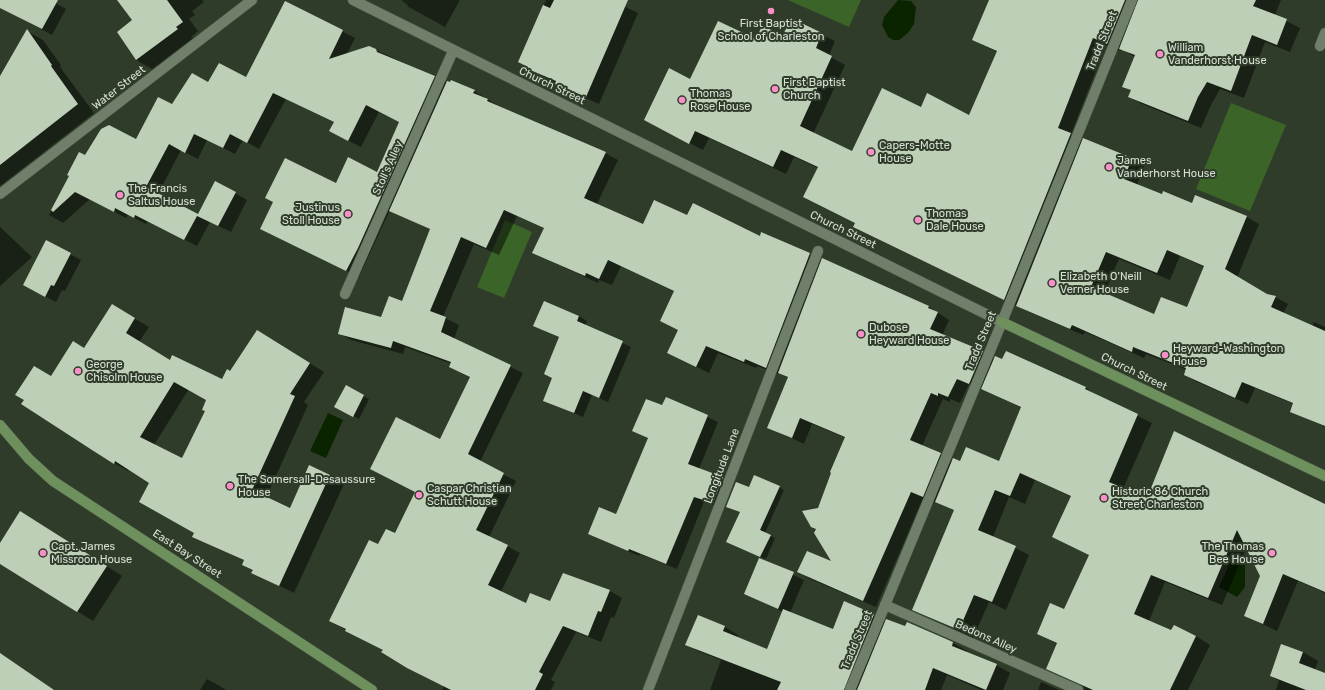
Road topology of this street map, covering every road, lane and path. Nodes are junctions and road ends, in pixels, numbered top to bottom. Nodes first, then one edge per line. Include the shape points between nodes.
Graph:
1 (252, 0) edge
2 (353, 0) edge
3 (1132, 0) edge
4 (1325, 33) edge
5 (1320, 46) dead end
6 (453, 51) junction
7 (0, 194) edge
8 (818, 251) dead end
9 (345, 294) dead end
10 (1002, 322) junction
11 (0, 425) edge
12 (1325, 476) edge
13 (885, 605) junction
14 (372, 690) edge
15 (648, 690) edge
16 (850, 690) edge
17 (1078, 690) edge

1 - 7 street, Water Street
2 - 6 street, Church Street
3 - 10 street, Tradd Street
4 - 5 street
6 - 9 street, Stoll's Alley
6 - 10 street, Church Street
8 - 15 street, Longitude Lane
10 - 12 street, Church Street
10 - 13 street, Tradd Street
11 - 14 street, East Bay Street via 29,459 53,481
13 - 16 street, Tradd Street
13 - 17 street, Bedons Alley

